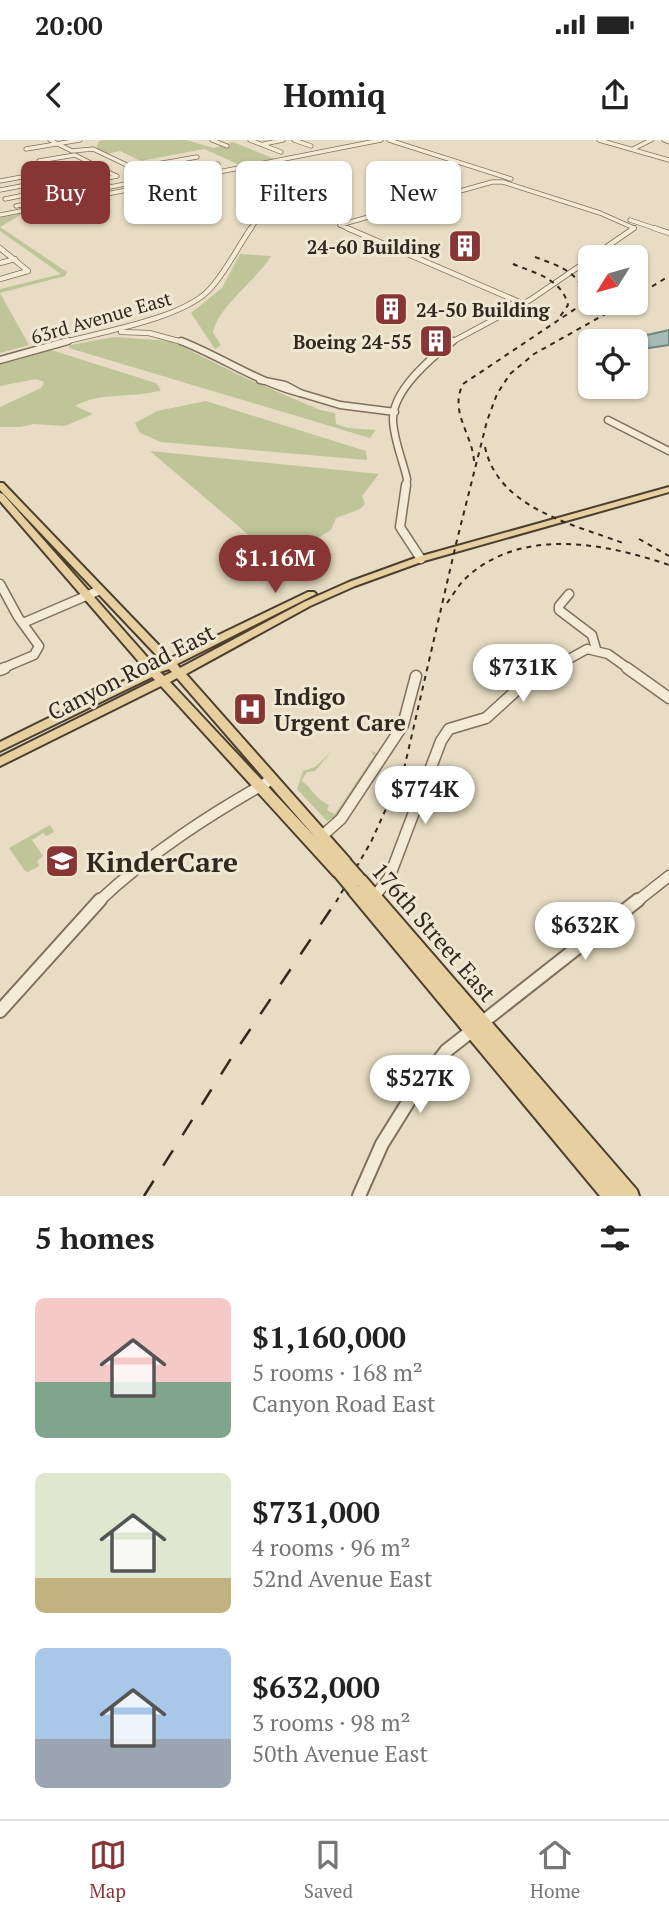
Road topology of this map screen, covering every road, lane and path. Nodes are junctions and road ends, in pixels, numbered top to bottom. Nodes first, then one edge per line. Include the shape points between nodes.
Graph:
1 (50, 140) edge
2 (80, 140) edge
3 (212, 140) edge
4 (250, 140) edge
5 (283, 140) edge
6 (294, 140) edge
7 (381, 140) edge
8 (389, 140) edge
9 (598, 140) edge
10 (651, 140) edge
11 (664, 140) edge
12 (669, 142) edge
13 (58, 144) junction
14 (261, 144) junction
15 (227, 146) dead end
16 (311, 146) dead end
17 (26, 149) dead end
18 (633, 149) junction
19 (281, 152) dead end
20 (73, 153) junction
21 (197, 157) dead end
22 (669, 160) edge
23 (43, 161) edge
24 (87, 161) edge
25 (174, 161) edge
26 (275, 161) edge
27 (124, 163) edge
28 (110, 172) edge
29 (117, 176) junction
30 (21, 177) edge
31 (124, 180) edge
32 (0, 181) edge
33 (500, 181) joint
34 (124, 184) edge
35 (21, 186) edge
36 (0, 190) edge
37 (2, 197) edge
38 (16, 206) junction
39 (21, 209) edge
40 (21, 212) edge
41 (0, 215) edge
42 (253, 224) edge
43 (634, 227) joint
44 (669, 233) edge
45 (611, 245) edge
46 (0, 248) edge
47 (15, 259) junction
48 (0, 263) edge
49 (578, 267) edge
50 (0, 279) edge
51 (524, 304) junction
52 (121, 332) dead end
53 (0, 360) edge
54 (395, 412) junction
55 (608, 420) dead end
56 (669, 451) edge
57 (669, 489) edge
58 (2, 490) edge
59 (421, 559) junction
60 (395, 568) junction
61 (0, 584) edge
62 (100, 590) junction
63 (569, 594) dead end
64 (89, 595) junction
65 (23, 623) junction
66 (596, 649) junction
67 (169, 662) junction
68 (0, 670) edge
69 (152, 670) junction
70 (178, 673) junction
71 (416, 676) dead end
72 (162, 680) junction
73 (669, 698) edge
74 (0, 747) edge
75 (0, 762) edge
76 (265, 783) junction
77 (322, 836) junction
78 (342, 868) junction
79 (669, 876) edge
80 (357, 885) junction
81 (374, 897) junction
82 (0, 1011) edge
83 (477, 1025) junction
84 (359, 1196) edge
85 (611, 1196) edge
86 (631, 1196) edge

1 - 13 street
2 - 13 street
3 - 15 street
4 - 14 street
5 - 14 street
6 - 16 street
7 - 26 street
8 - 44 street
9 - 18 street
10 - 18 street
11 - 12 street
13 - 17 street
13 - 20 street
14 - 19 street
18 - 22 street
20 - 23 street
20 - 24 street
20 - 27 street via 91,148
21 - 25 street
28 - 29 street
29 - 31 street
29 - 37 street
30 - 32 street
33 - 43 street
33 - 51 street via 340,225
34 - 38 street
35 - 36 street
37 - 38 street
38 - 39 street
40 - 41 street
42 - 53 street, 63rd Avenue East via 203,297 166,314
43 - 45 street
46 - 47 street
47 - 48 street
47 - 50 street via 28,271
49 - 51 street
51 - 54 street via 437,353 411,379
52 - 54 street via 178,338 260,380 340,405
54 - 59 street via 394,427 407,479 400,527
55 - 56 street
57 - 59 main road, Canyon Road East
58 - 62 main road, 176th Street East
58 - 64 main road, 176th Street East
59 - 60 main road, Canyon Road East
60 - 67 main road, Canyon Road East via 312,594
60 - 70 main road, Canyon Road East via 307,604
61 - 65 street
62 - 64 street
62 - 67 main road, 176th Street East
63 - 66 street via 559,611 592,635
64 - 65 street
64 - 69 main road, 176th Street East
65 - 68 street via 39,650
66 - 73 street
66 - 81 street via 582,650 519,688 486,719 454,727 443,736 389,878
67 - 69 main road, Canyon Road East
67 - 70 main road, 176th Street East
69 - 72 main road, 176th Street East
69 - 74 main road, Canyon Road East
70 - 72 main road, Canyon Road East
70 - 76 main road, 176th Street East
71 - 77 street via 403,725 341,819
72 - 75 main road, Canyon Road East
72 - 76 main road, 176th Street East
76 - 77 main road, 176th Street East
76 - 78 main road, 176th Street East
76 - 82 street via 161,849 111,890
77 - 78 main road, 176th Street East
78 - 80 main road, 176th Street East, bridge
79 - 83 street
80 - 81 main road, 176th Street East
80 - 83 main road, 176th Street East
81 - 83 main road, 176th Street East
83 - 84 street via 446,1051 410,1099 377,1153
83 - 85 main road, 176th Street East
83 - 86 main road, 176th Street East

